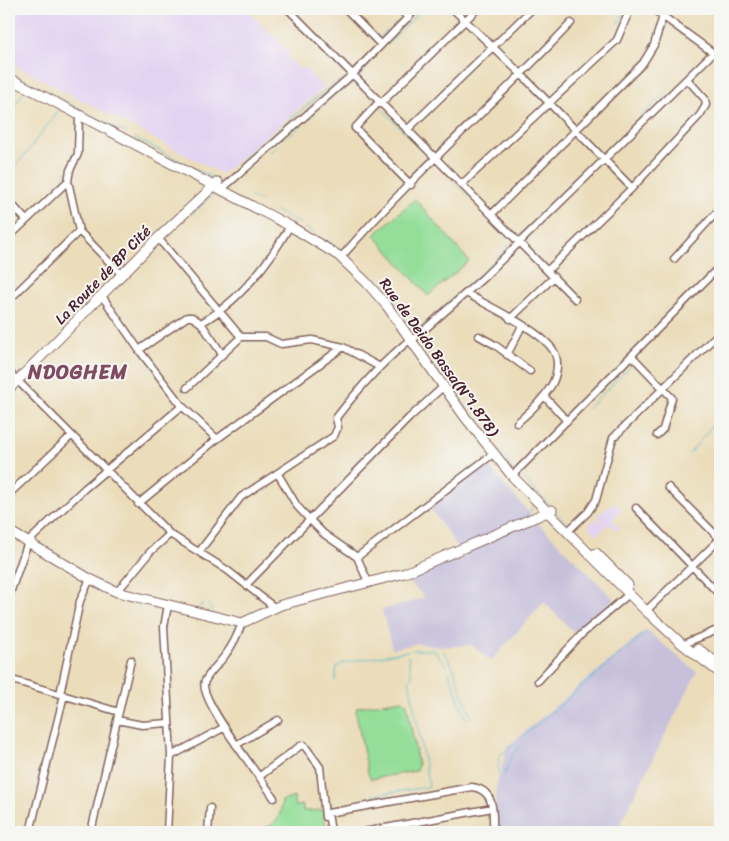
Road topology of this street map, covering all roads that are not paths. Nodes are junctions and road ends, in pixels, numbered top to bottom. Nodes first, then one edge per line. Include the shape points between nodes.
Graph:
1 (288, 9) edge
2 (346, 9) edge
3 (400, 9) edge
4 (416, 9) edge
5 (453, 9) edge
6 (477, 9) edge
7 (532, 9) edge
8 (630, 9) edge
9 (653, 9) edge
10 (663, 16) junction
11 (408, 18) junction
12 (465, 21) junction
13 (571, 23) dead end
14 (381, 45) junction
15 (494, 48) junction
16 (9, 71) edge
17 (353, 74) junction
18 (522, 75) junction
19 (9, 78) edge
20 (686, 79) junction
21 (380, 103) junction
22 (547, 103) junction
23 (79, 115) junction
24 (408, 130) junction
25 (576, 130) junction
26 (436, 159) junction
27 (604, 159) junction
28 (68, 181) junction
29 (462, 184) junction
30 (411, 185) junction
31 (220, 186) junction
32 (632, 188) junction
33 (9, 201) edge
34 (720, 212) edge
35 (492, 214) junction
36 (26, 220) junction
37 (290, 226) junction
38 (79, 231) junction
39 (9, 237) edge
40 (158, 238) junction
41 (519, 243) junction
42 (343, 255) junction
43 (674, 259) dead end
44 (720, 266) edge
45 (548, 270) junction
46 (122, 275) junction
47 (554, 277) junction
48 (466, 294) junction
49 (102, 296) junction
50 (575, 299) dead end
51 (9, 300) edge
52 (219, 313) junction
53 (510, 318) junction
54 (201, 323) junction
55 (522, 326) junction
56 (720, 332) edge
57 (479, 336) dead end
58 (240, 337) junction
59 (413, 338) junction
60 (343, 348) junction
61 (139, 350) junction
62 (222, 354) junction
63 (507, 355) junction
64 (632, 356) junction
65 (378, 366) junction
66 (530, 371) dead end
67 (9, 372) edge
68 (18, 380) junction
69 (444, 386) junction
70 (187, 388) dead end
71 (664, 388) junction
72 (9, 389) edge
73 (544, 396) junction
74 (182, 406) junction
75 (467, 415) junction
76 (567, 421) junction
77 (517, 423) dead end
78 (657, 435) dead end
79 (71, 436) junction
80 (217, 439) junction
81 (493, 454) junction
82 (106, 471) junction
83 (515, 473) junction
84 (278, 474) junction
85 (668, 487) dead end
86 (9, 494) edge
87 (138, 504) junction
88 (636, 508) dead end
89 (550, 512) junction
90 (309, 519) junction
91 (568, 530) junction
92 (9, 531) edge
93 (170, 534) junction
94 (720, 539) edge
95 (28, 542) junction
96 (199, 552) junction
97 (356, 557) junction
98 (693, 566) junction
99 (90, 579) junction
100 (369, 584) junction
101 (246, 585) junction
102 (117, 592) junction
103 (629, 594) junction
104 (720, 595) edge
105 (9, 596) edge
106 (168, 605) junction
107 (274, 607) junction
108 (648, 609) junction
109 (242, 623) junction
110 (720, 629) edge
111 (688, 642) junction
112 (131, 660) dead end
113 (720, 665) edge
114 (720, 673) edge
115 (10, 679) edge
116 (538, 681) dead end
117 (9, 688) edge
118 (62, 695) junction
119 (119, 712) junction
120 (117, 720) junction
121 (278, 720) dead end
122 (168, 723) junction
123 (224, 728) junction
124 (236, 745) junction
125 (171, 756) junction
126 (260, 776) junction
127 (274, 798) dead end
128 (210, 808) dead end
129 (487, 808) dead end
130 (9, 830) edge
131 (16, 832) edge
132 (30, 832) edge
133 (91, 832) edge
134 (167, 832) edge
135 (208, 832) edge
136 (327, 832) edge
137 (331, 832) edge
138 (364, 832) edge
139 (493, 832) edge

1 - 17 street
2 - 14 street
3 - 11 street
4 - 11 street
5 - 12 street
6 - 12 street
7 - 15 street
8 - 22 street via 616,40
9 - 10 street
10 - 20 street via 713,52
10 - 25 street via 654,45 643,63
11 - 14 street
12 - 15 street
12 - 21 street
13 - 18 street
14 - 17 street
15 - 18 street
15 - 24 street
16 - 31 main road
17 - 21 street
17 - 31 street
18 - 22 street
18 - 26 street
19 - 23 main road, Rue de Deido Bassa(N°1.878)
20 - 27 street
20 - 32 street via 703,95 706,105 693,124
21 - 24 street
21 - 30 street via 355,128
22 - 25 street
22 - 29 street
23 - 28 street via 78,154
23 - 31 main road, Rue de Deido Bassa(N°1.878)
24 - 26 street
25 - 27 street
25 - 35 street
26 - 29 street
26 - 30 street
27 - 32 street
27 - 41 street
28 - 36 street
28 - 38 street
29 - 35 street
30 - 42 street
31 - 37 main road, Rue de Deido Bassa(N°1.878)
31 - 40 main road, La Route de BP Cité
31 - 42 main road via 311,234
32 - 45 street
33 - 36 street
34 - 43 street
35 - 41 street
36 - 39 street
37 - 52 street via 270,261
37 - 59 main road, Rue de Deido Bassa(N°1.878) via 326,247 353,269
38 - 46 street
38 - 51 street
40 - 46 main road, La Route de BP Cité
40 - 52 street
41 - 45 street
41 - 48 street
42 - 59 main road via 378,287
44 - 64 street
45 - 47 street
46 - 49 main road, La Route de BP Cité
47 - 50 street
47 - 53 street
48 - 53 street
48 - 59 street
49 - 61 street
49 - 68 main road, La Route de BP Cité
52 - 54 street
52 - 58 street
53 - 55 street
54 - 61 street via 187,317
54 - 62 street
55 - 63 street
55 - 73 street via 554,351 557,361 552,384
56 - 71 street
57 - 63 street
58 - 60 street via 266,337 281,344 310,340
58 - 62 street
59 - 65 street
59 - 69 main road, Rue de Deido Bassa(N°1.878)
59 - 75 main road
60 - 65 street
60 - 80 street
61 - 74 street
62 - 70 street
63 - 66 street
64 - 71 street
64 - 76 street
65 - 84 street via 336,418 338,427 334,436
67 - 68 street
68 - 72 main road, La Route de BP Cité
68 - 79 street
69 - 75 main road, Rue de Deido Bassa(N°1.878)
69 - 90 street
71 - 78 street via 673,401 663,429
71 - 91 street via 613,438 596,500
73 - 76 street
73 - 77 street
74 - 80 street
74 - 82 street
75 - 81 main road, Rue de Deido Bassa(N°1.878)
75 - 83 main road
76 - 83 street
79 - 82 street
79 - 86 street
80 - 87 street
81 - 89 main road, Rue de Deido Bassa(N°1.878)
81 - 97 street
82 - 87 street
82 - 95 street
83 - 89 main road
84 - 90 street via 297,506
84 - 96 street via 239,499
85 - 94 street
87 - 93 street
88 - 98 street
89 - 91 main road
89 - 100 main road via 418,569
90 - 97 street
90 - 101 street
91 - 103 main road
91 - 108 main road
92 - 95 main road
93 - 96 street
93 - 102 street via 150,552
94 - 98 street
95 - 99 main road
95 - 105 street
96 - 101 street
97 - 100 street
98 - 104 street
98 - 108 street
99 - 102 main road
99 - 118 street via 80,601
100 - 107 main road
101 - 107 street
102 - 106 main road
103 - 108 main road
103 - 116 street via 582,634
106 - 109 main road
106 - 122 street via 164,627
107 - 109 main road
108 - 111 main road
108 - 114 main road via 682,644
109 - 123 street via 234,643 204,685
110 - 111 street
111 - 113 main road
112 - 119 street
115 - 117 street
115 - 118 street
118 - 119 street
118 - 132 street
119 - 120 street
120 - 122 street via 142,725
120 - 133 street
121 - 124 street
122 - 125 street
123 - 124 street
123 - 125 street
124 - 126 street
125 - 134 street
126 - 127 street
126 - 136 street via 304,745 320,767
128 - 135 street
129 - 138 street
130 - 131 main road
137 - 139 street via 328,813 479,788 493,802

